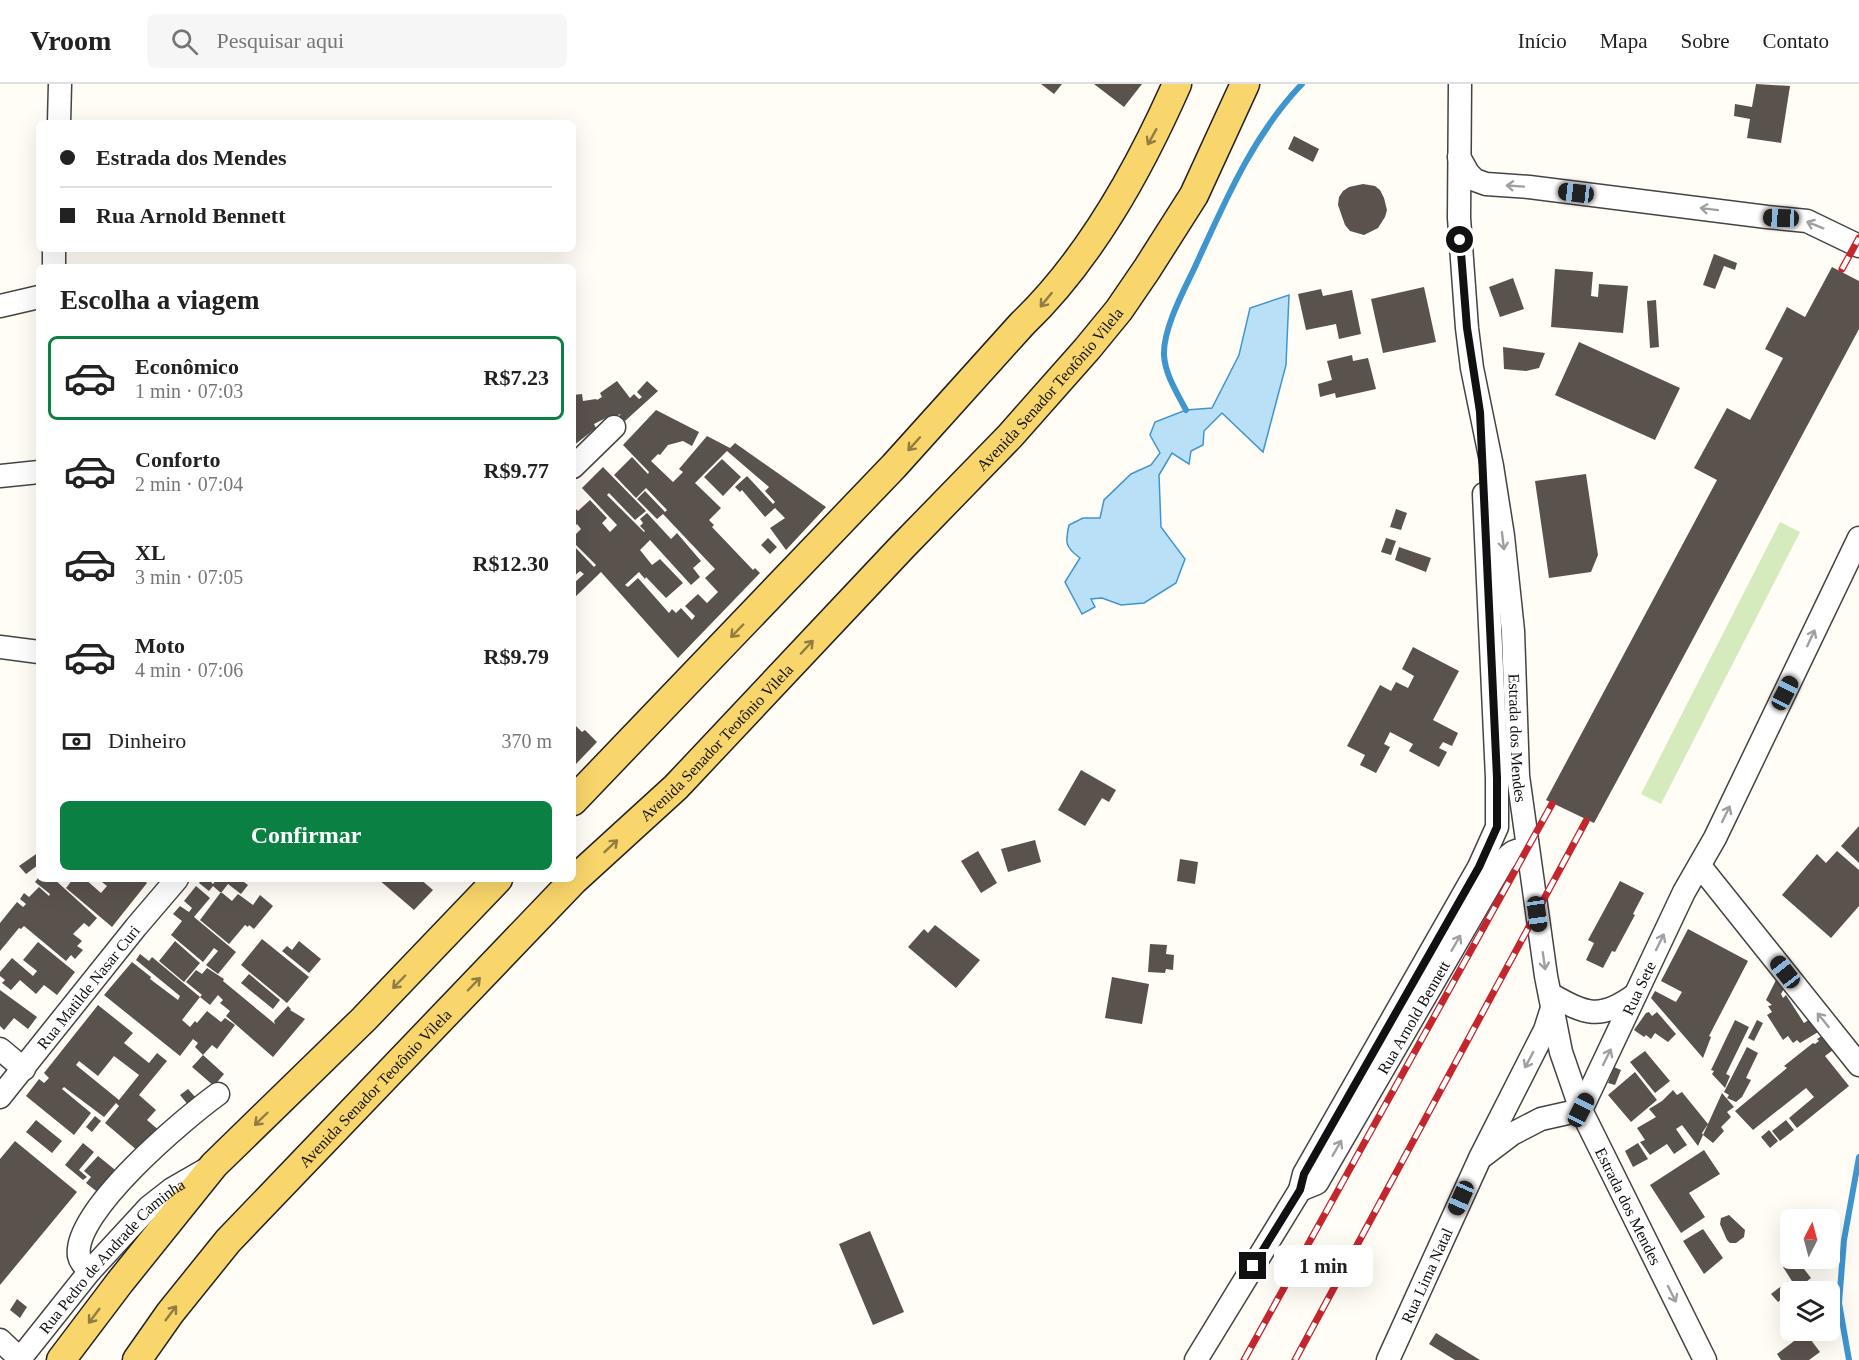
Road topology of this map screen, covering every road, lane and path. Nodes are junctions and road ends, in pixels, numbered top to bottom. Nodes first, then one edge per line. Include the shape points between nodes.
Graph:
1 (60, 84) edge
2 (1176, 84) edge
3 (1460, 84) edge
4 (1245, 86) edge
5 (59, 120) edge
6 (1459, 157) junction
7 (1486, 184) junction
8 (1459, 213) junction
9 (1859, 246) edge
10 (36, 298) edge
11 (0, 306) edge
12 (1480, 412) junction
13 (614, 427) dead end
14 (576, 463) edge
15 (36, 472) edge
16 (0, 477) edge
17 (1859, 538) edge
18 (0, 647) edge
19 (36, 652) edge
20 (576, 798) edge
21 (1528, 852) junction
22 (1700, 866) junction
23 (576, 878) edge
24 (174, 882) edge
25 (495, 882) edge
26 (572, 882) edge
27 (1635, 995) junction
28 (1551, 1000) junction
29 (0, 1049) edge
30 (1859, 1065) edge
31 (24, 1069) junction
32 (218, 1094) dead end
33 (0, 1097) edge
34 (1581, 1110) junction
35 (1480, 1158) junction
36 (214, 1165) junction
37 (1300, 1190) junction
38 (90, 1270) junction
39 (0, 1340) edge
40 (19, 1359) edge
41 (61, 1360) edge
42 (137, 1360) edge
43 (1196, 1360) edge
44 (1388, 1360) edge
45 (1705, 1360) edge

1 - 5 street
2 -> 20 main road via 1158,126 1114,205 1042,306
3 - 6 street, Estrada dos Mendes
23 -> 4 main road, Avenida Senador Teotônio Vilela via 676,787 1010,436 1080,357 1124,302 1194,195
6 - 7 street via 1475,180
6 - 8 street, Estrada dos Mendes
7 - 8 street via 1465,196
9 -> 7 street via 1816,224 1794,218
8 - 12 street, Estrada dos Mendes via 1467,328
10 - 11 street
12 -> 21 street, Estrada dos Mendes via 1492,466 1514,631 1518,776
12 - 37 street, Rua Arnold Bennett via 1497,827 1479,867 1304,1174
13 - 14 street
15 - 16 street
22 -> 17 street, Rua Sete
18 - 19 street
21 -> 28 street, Estrada dos Mendes
37 -> 21 street, Rua Arnold Bennett via 1317,1183 1503,862 1513,851
27 -> 22 street, Rua Sete
30 -> 22 street
24 - 31 street, Rua Matilde Nasar Curi
25 -> 36 main road via 364,1019
42 -> 26 main road, Avenida Senador Teotônio Vilela via 228,1241
27 - 28 street via 1599,1012
34 -> 27 street, Rua Sete
28 - 34 street, Estrada dos Mendes via 1561,1052
28 -> 35 street, Rua Lima Natal via 1545,1030
29 - 31 street
31 - 33 street, Rua Matilde Nasar Curi
32 - 38 street via 176,1128 104,1198 80,1245 81,1261
34 - 35 street, Rua Lima Natal via 1541,1119
34 -> 45 street, Estrada dos Mendes
35 - 44 street, Rua Lima Natal
36 - 38 street, Rua Pedro de Andrade Caminha via 149,1207
36 -> 41 main road
37 - 43 street, Rua Arnold Bennett
38 - 40 street, Rua Pedro de Andrade Caminha
39 - 40 street

